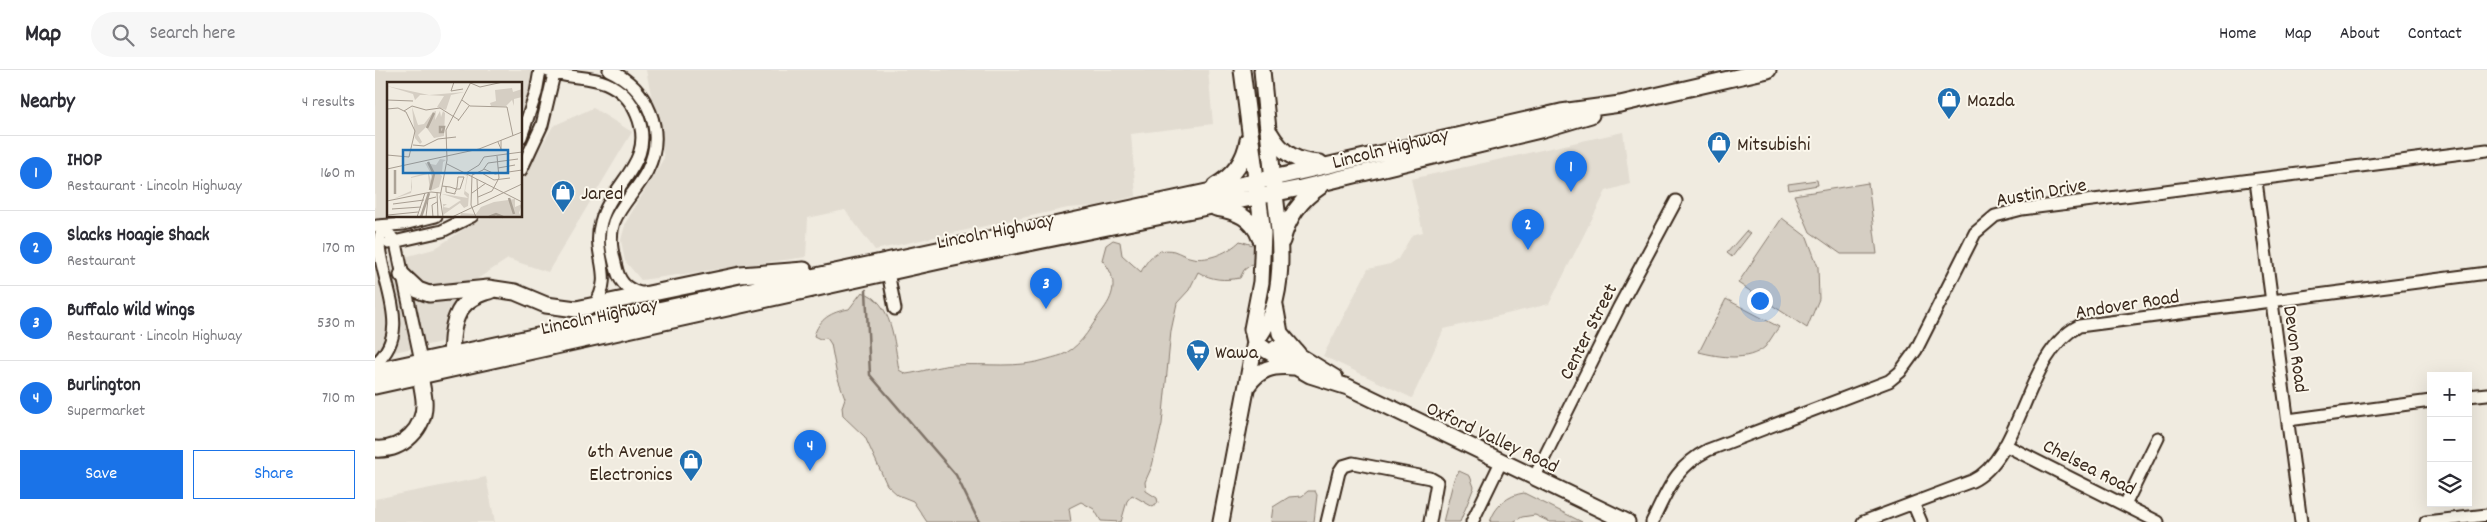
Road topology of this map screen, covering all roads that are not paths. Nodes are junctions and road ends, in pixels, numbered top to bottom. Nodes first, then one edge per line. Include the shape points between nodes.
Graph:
1 (540, 70) edge
2 (609, 70) edge
3 (1242, 70) edge
4 (1262, 70) edge
5 (1768, 70) edge
6 (552, 71) edge
7 (1620, 104) junction
8 (1268, 129) junction
9 (523, 131) edge
10 (1249, 136) junction
11 (2487, 150) edge
12 (1337, 163) junction
13 (523, 166) edge
14 (1273, 177) junction
15 (1257, 180) junction
16 (2256, 181) junction
17 (1327, 182) junction
18 (1206, 191) junction
19 (1275, 194) junction
20 (1259, 197) junction
21 (1676, 201) dead end
22 (1210, 207) junction
23 (428, 218) edge
24 (468, 218) edge
25 (379, 226) edge
26 (396, 243) junction
27 (377, 244) edge
28 (1263, 250) junction
29 (1279, 250) junction
30 (862, 271) junction
31 (888, 272) junction
32 (2487, 273) edge
33 (403, 275) junction
34 (501, 290) junction
35 (648, 294) junction
36 (2271, 300) junction
37 (1274, 301) junction
38 (594, 306) junction
39 (895, 309) dead end
40 (1255, 342) junction
41 (451, 361) junction
42 (1297, 362) junction
43 (375, 364) edge
44 (420, 368) junction
45 (375, 371) edge
46 (1247, 385) junction
47 (375, 386) edge
48 (2487, 394) edge
49 (2472, 396) edge
50 (2427, 402) edge
51 (2288, 420) junction
52 (2158, 438) dead end
53 (2005, 445) junction
54 (375, 449) edge
55 (1501, 462) junction
56 (1534, 478) junction
57 (1913, 503) junction
58 (2125, 505) junction
59 (2487, 515) edge
60 (1221, 522) edge
61 (1327, 522) edge
62 (1430, 522) edge
63 (1472, 522) edge
64 (1627, 522) edge
65 (1652, 522) edge
66 (1863, 522) edge
67 (1921, 522) edge
68 (2158, 522) edge
69 (2301, 522) edge
70 (2426, 522) edge

1 - 9 street
2 - 35 street via 639,92 654,126 652,159 614,222 611,240 622,283 632,291
3 - 10 main road
4 - 8 main road
5 - 7 main road, Lincoln Highway
6 - 13 street via 542,125
6 - 38 street via 597,80 613,87 631,103 641,127 639,155 607,206 599,228 605,286
7 - 12 main road, Lincoln Highway via 1561,112
7 - 17 main road, Lincoln Highway via 1564,124
8 - 12 main road via 1276,143 1291,157 1309,162
8 - 14 main road
10 - 15 main road
10 - 18 main road via 1237,168
11 - 16 street, Austin Drive
12 - 14 main road, Lincoln Highway
14 - 15 main road, Lincoln Highway
14 - 19 main road
15 - 18 main road, Lincoln Highway
15 - 20 main road
16 - 36 street, Devon Road
16 - 65 street, Austin Drive via 2031,208 1995,216 1975,233 1965,249 1916,350 1900,372 1873,388 1694,457 1672,482
17 - 19 main road, Lincoln Highway
17 - 29 main road via 1296,208
18 - 30 main road, Lincoln Highway
19 - 20 main road, Lincoln Highway
19 - 29 main road
20 - 22 main road, Lincoln Highway
20 - 28 main road
21 - 56 street, Center Street
22 - 28 main road via 1235,212 1253,224
22 - 31 main road, Lincoln Highway
23 - 25 street
24 - 26 street via 442,231
25 - 26 street
25 - 27 street
26 - 27 street
26 - 33 street
27 - 43 street via 393,312 394,330 387,352
28 - 40 main road via 1252,329
29 - 37 main road
30 - 31 main road, Lincoln Highway
30 - 35 main road via 740,275
30 - 41 main road, Lincoln Highway
31 - 39 street
32 - 36 street, Andover Road
33 - 34 main road via 419,290 429,294 481,288
33 - 44 street
34 - 38 main road via 557,308
34 - 41 main road via 479,294 461,310 451,332
35 - 38 main road
36 - 51 street, Devon Road
36 - 53 street, Andover Road via 2079,326 2054,345
37 - 40 main road via 1264,332
37 - 42 main road via 1280,333
40 - 42 main road, Oxford Valley Road
40 - 46 main road
41 - 44 main road, Lincoln Highway
42 - 46 main road via 1267,368
42 - 55 main road, Oxford Valley Road via 1310,375 1344,385
44 - 45 main road, Lincoln Highway
44 - 47 main road, Lincoln Highway
44 - 54 main road via 424,401 419,426 396,446
46 - 60 main road
48 - 49 street
50 - 51 street
51 - 69 street, Devon Road
52 - 58 street
53 - 57 street, Andover Road via 1979,478
53 - 58 street, Chelsea Road
55 - 56 main road, Oxford Valley Road
55 - 63 street
56 - 64 main road, Oxford Valley Road
57 - 66 street, Andover Road
57 - 67 street
58 - 68 street, Chelsea Road
59 - 70 street
61 - 62 street via 1339,472 1343,466 1353,463 1437,482

